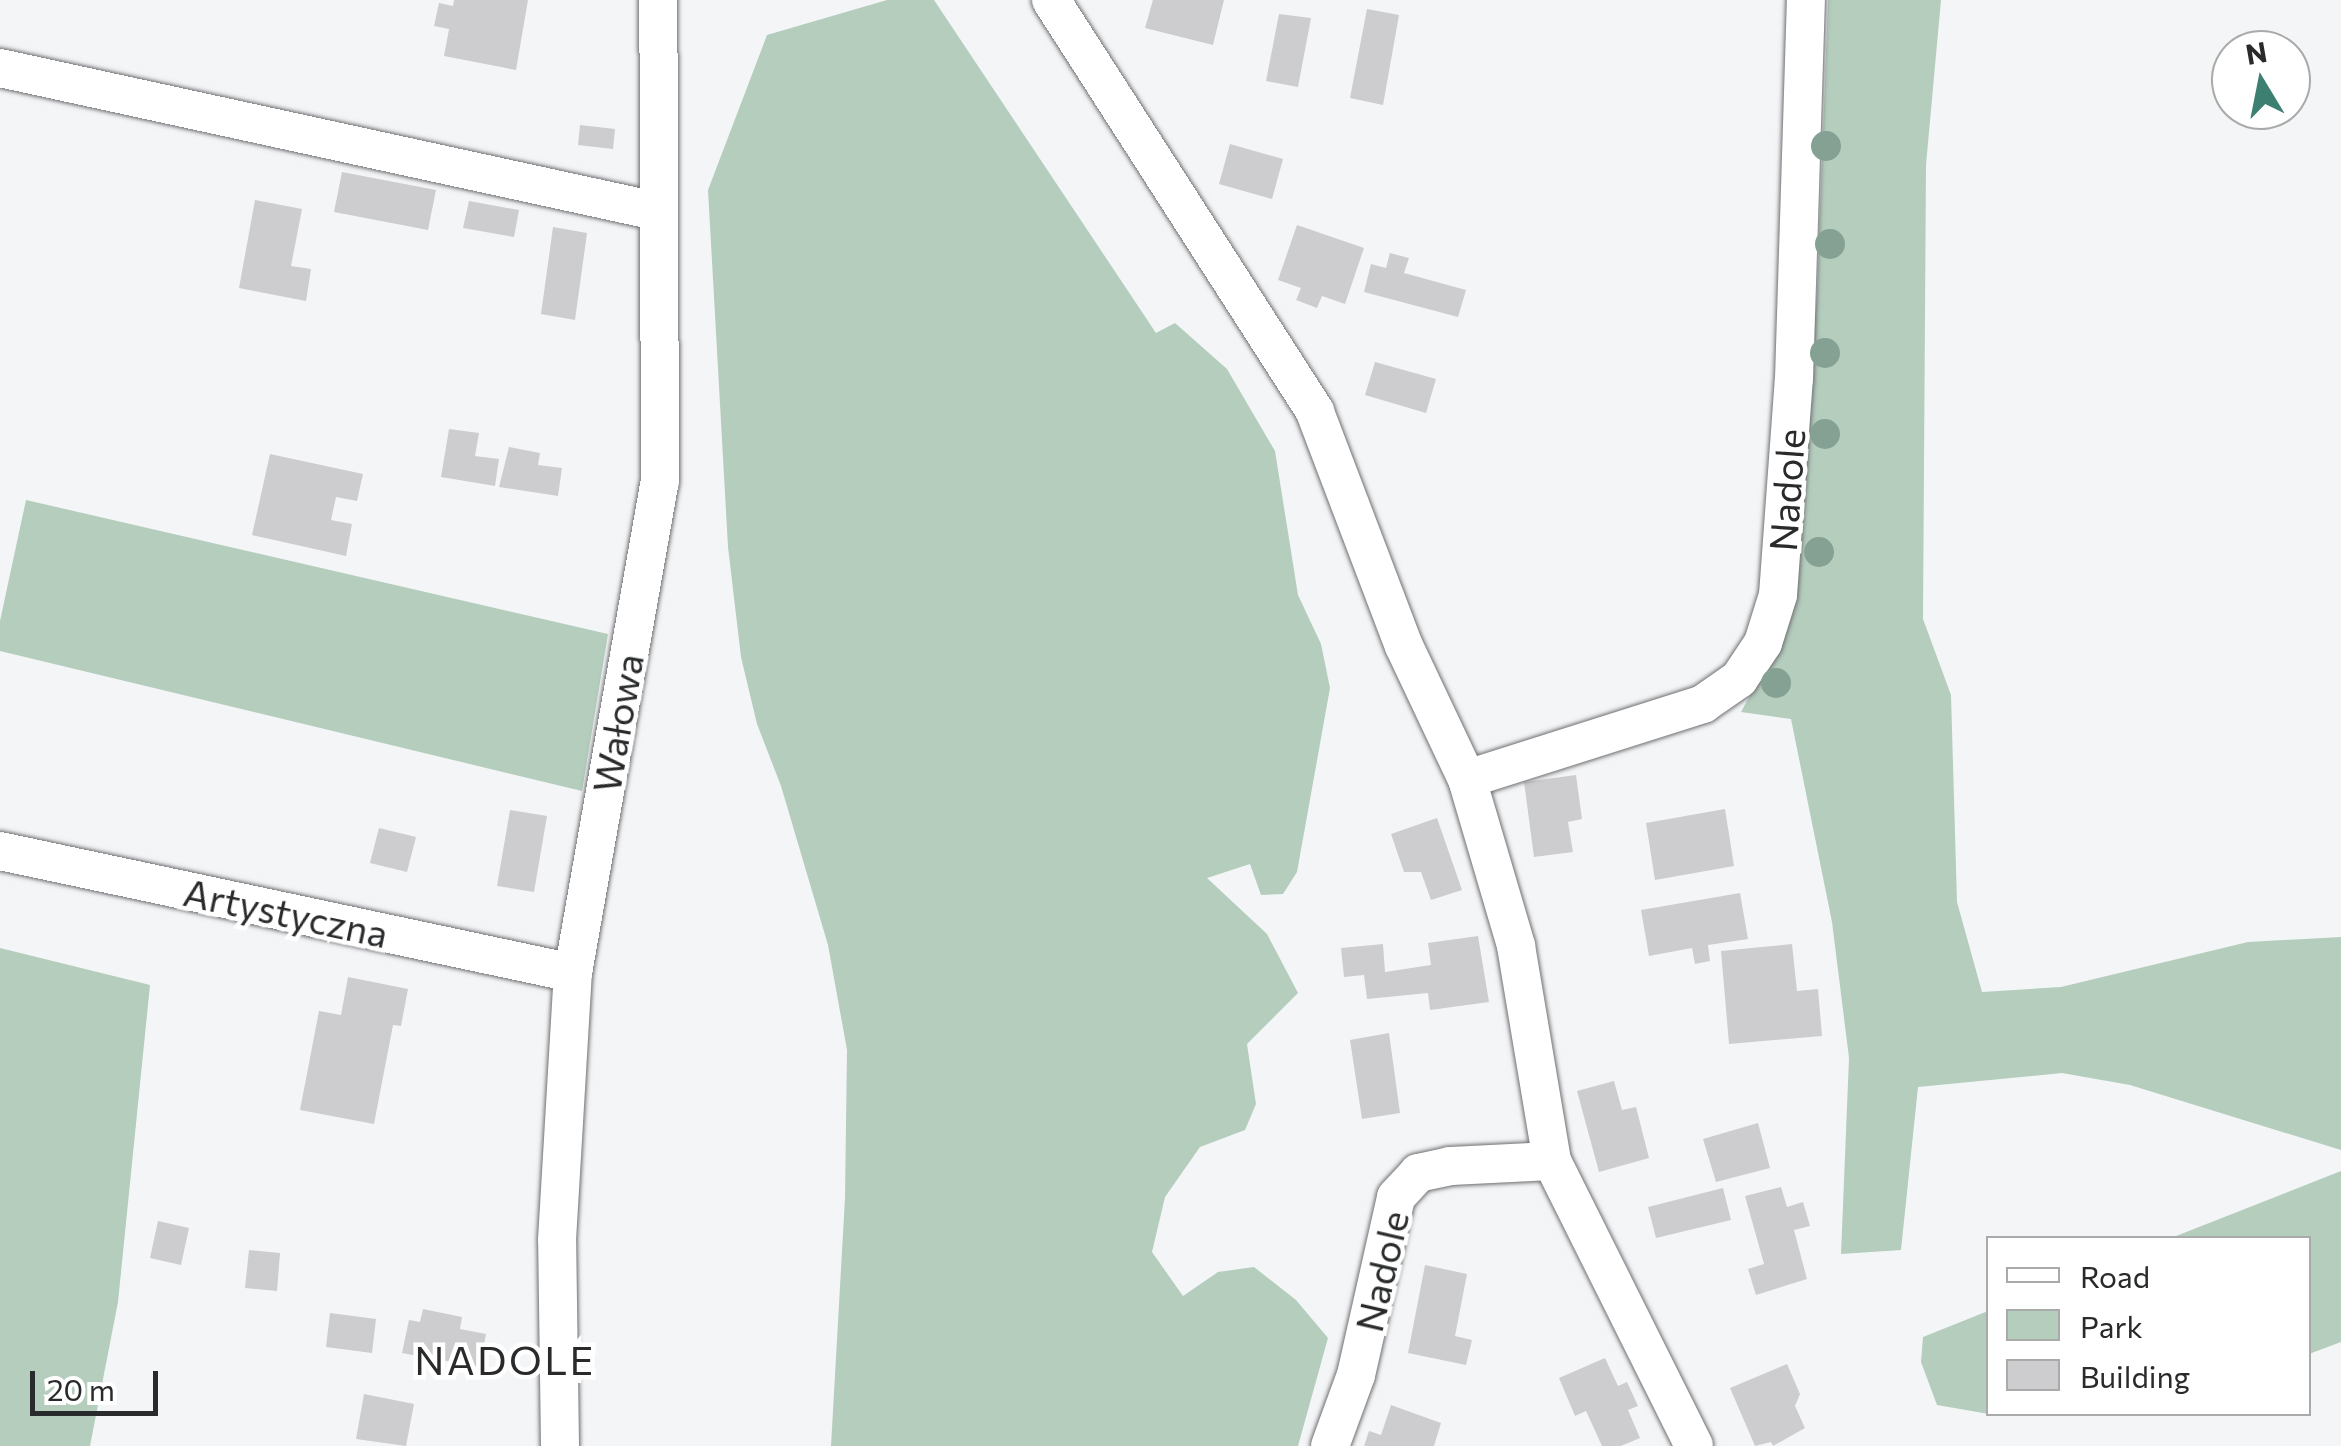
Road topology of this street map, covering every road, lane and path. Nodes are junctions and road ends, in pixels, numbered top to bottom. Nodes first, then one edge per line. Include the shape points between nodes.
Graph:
1 (658, 0) edge
2 (1051, 0) edge
3 (1806, 0) edge
4 (0, 68) edge
5 (656, 210) junction
6 (1467, 780) junction
7 (0, 851) edge
8 (572, 973) junction
9 (1552, 1161) junction
10 (560, 1446) edge
11 (1330, 1446) edge
12 (1694, 1446) edge

1 - 5 street, Wałowa
2 - 6 street via 1315,412 1404,646
3 - 6 street, Nadole via 1794,379 1778,595 1762,642 1739,679 1702,704
4 - 5 street
5 - 8 street, Wałowa via 660,482
6 - 9 street via 1516,946
7 - 8 street, Artystyczna
8 - 10 street, Wałowa via 556,1240
9 - 11 street, Nadole via 1418,1172 1396,1196 1356,1375
9 - 12 street

